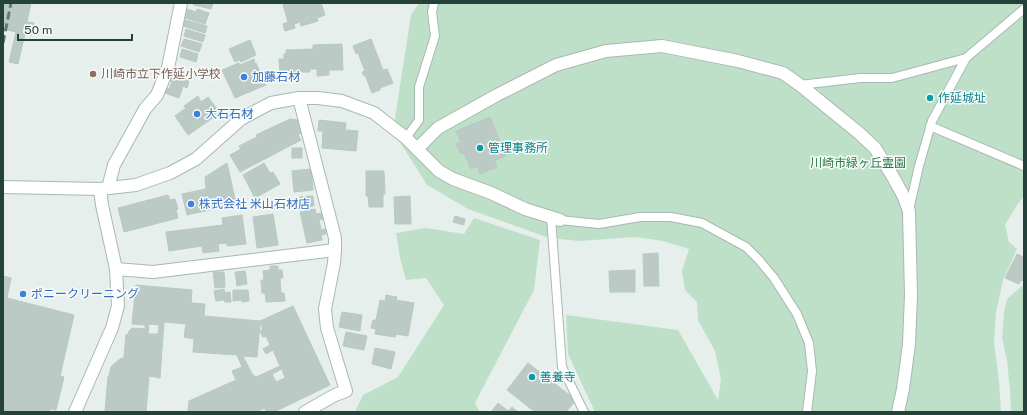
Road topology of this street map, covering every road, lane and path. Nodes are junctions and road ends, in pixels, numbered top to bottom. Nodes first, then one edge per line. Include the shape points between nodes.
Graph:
1 (180, 3) edge
2 (434, 3) edge
3 (1024, 9) edge
4 (966, 58) junction
5 (800, 85) junction
6 (299, 98) junction
7 (930, 126) junction
8 (406, 138) junction
9 (418, 149) junction
10 (1024, 166) edge
11 (3, 187) edge
12 (104, 188) junction
13 (909, 211) junction
14 (555, 219) junction
15 (335, 250) junction
16 (116, 269) junction
17 (75, 412) edge
18 (305, 412) edge
19 (584, 412) edge
20 (807, 412) edge
21 (898, 412) edge

1 - 12 street via 168,68 157,94 145,109
2 - 8 lane via 432,12 435,36 419,88 419,120
3 - 4 lane
4 - 5 lane via 892,78 860,78
4 - 7 lane
5 - 9 street via 783,73 662,46 606,51 556,65 497,95 438,128
5 - 13 street via 875,148 903,195
6 - 8 street via 342,100 374,113
6 - 12 street via 271,103 242,119 196,159 170,174 136,185
6 - 15 street via 335,238
7 - 10 lane
7 - 13 lane
8 - 9 street
9 - 14 street via 439,171 453,179
11 - 12 street
12 - 16 street via 102,204
13 - 21 street via 909,344
14 - 19 lane via 562,367
14 - 20 lane via 599,224 640,217 671,217 702,223 746,247 774,278 797,314 809,343 812,371
15 - 16 street via 152,272
15 - 18 street via 325,309 327,328 346,391
16 - 17 street via 118,306 112,328

